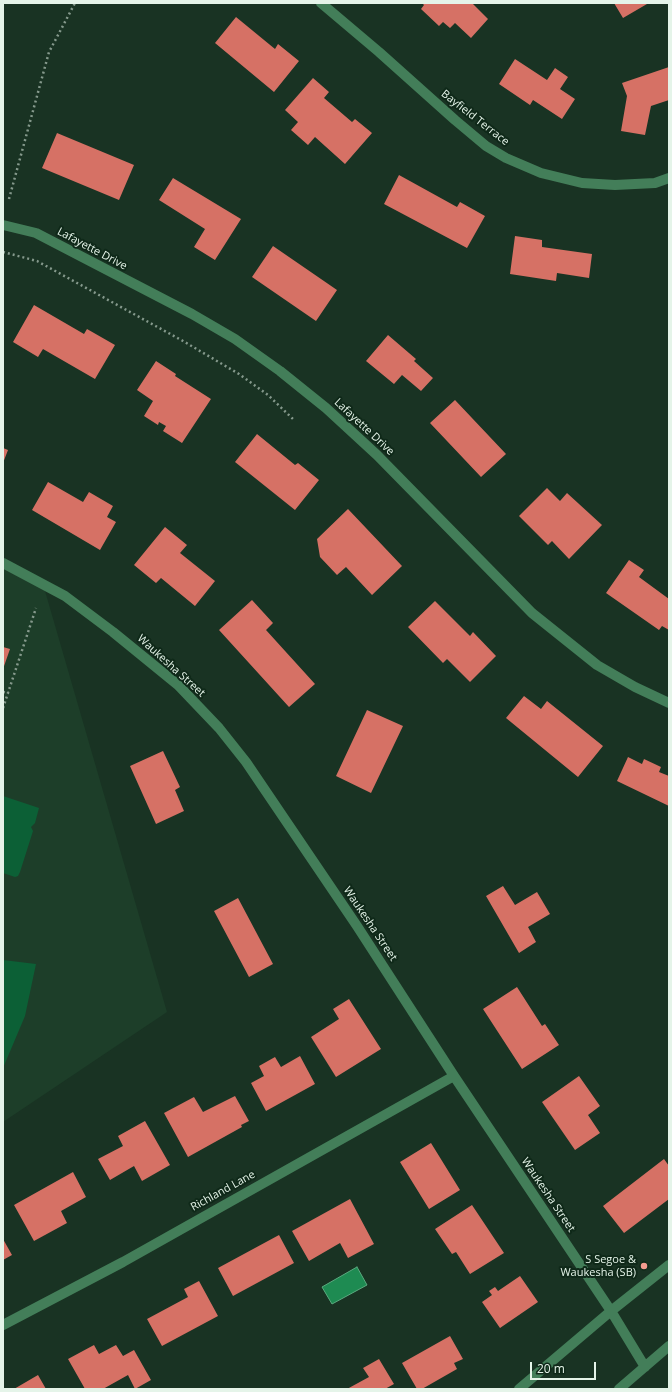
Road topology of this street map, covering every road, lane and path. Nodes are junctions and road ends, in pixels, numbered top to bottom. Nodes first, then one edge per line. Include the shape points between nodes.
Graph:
1 (75, 3) edge
2 (321, 3) edge
3 (669, 178) edge
4 (9, 199) dead end
5 (3, 225) edge
6 (3, 252) edge
7 (293, 419) dead end
8 (3, 563) edge
9 (36, 608) dead end
10 (3, 692) edge
11 (8, 693) junction
12 (669, 704) edge
13 (3, 708) edge
14 (454, 1076) junction
15 (669, 1265) edge
16 (611, 1311) junction
17 (3, 1326) edge
18 (669, 1346) edge
19 (644, 1367) junction
20 (519, 1389) edge
21 (619, 1389) edge

1 - 4 path via 49,52
2 - 3 street, Bayfield Terrace via 486,146 506,158 541,172 582,183 655,183
5 - 12 street, Lafayette Drive via 36,233 192,314 235,339 280,371 326,408 418,495 532,613 598,665
6 - 7 path via 37,261 177,337 239,374 268,395
8 - 14 street, Waukesha Street via 65,596 113,632 178,685 219,728 246,762 304,847 414,1011
9 - 11 path
10 - 11 path
11 - 13 path
14 - 16 street, Waukesha Street
14 - 17 street, Richland Lane via 130,1258
15 - 16 street
16 - 19 street, Waukesha Street
16 - 20 street
18 - 19 street
19 - 21 street

